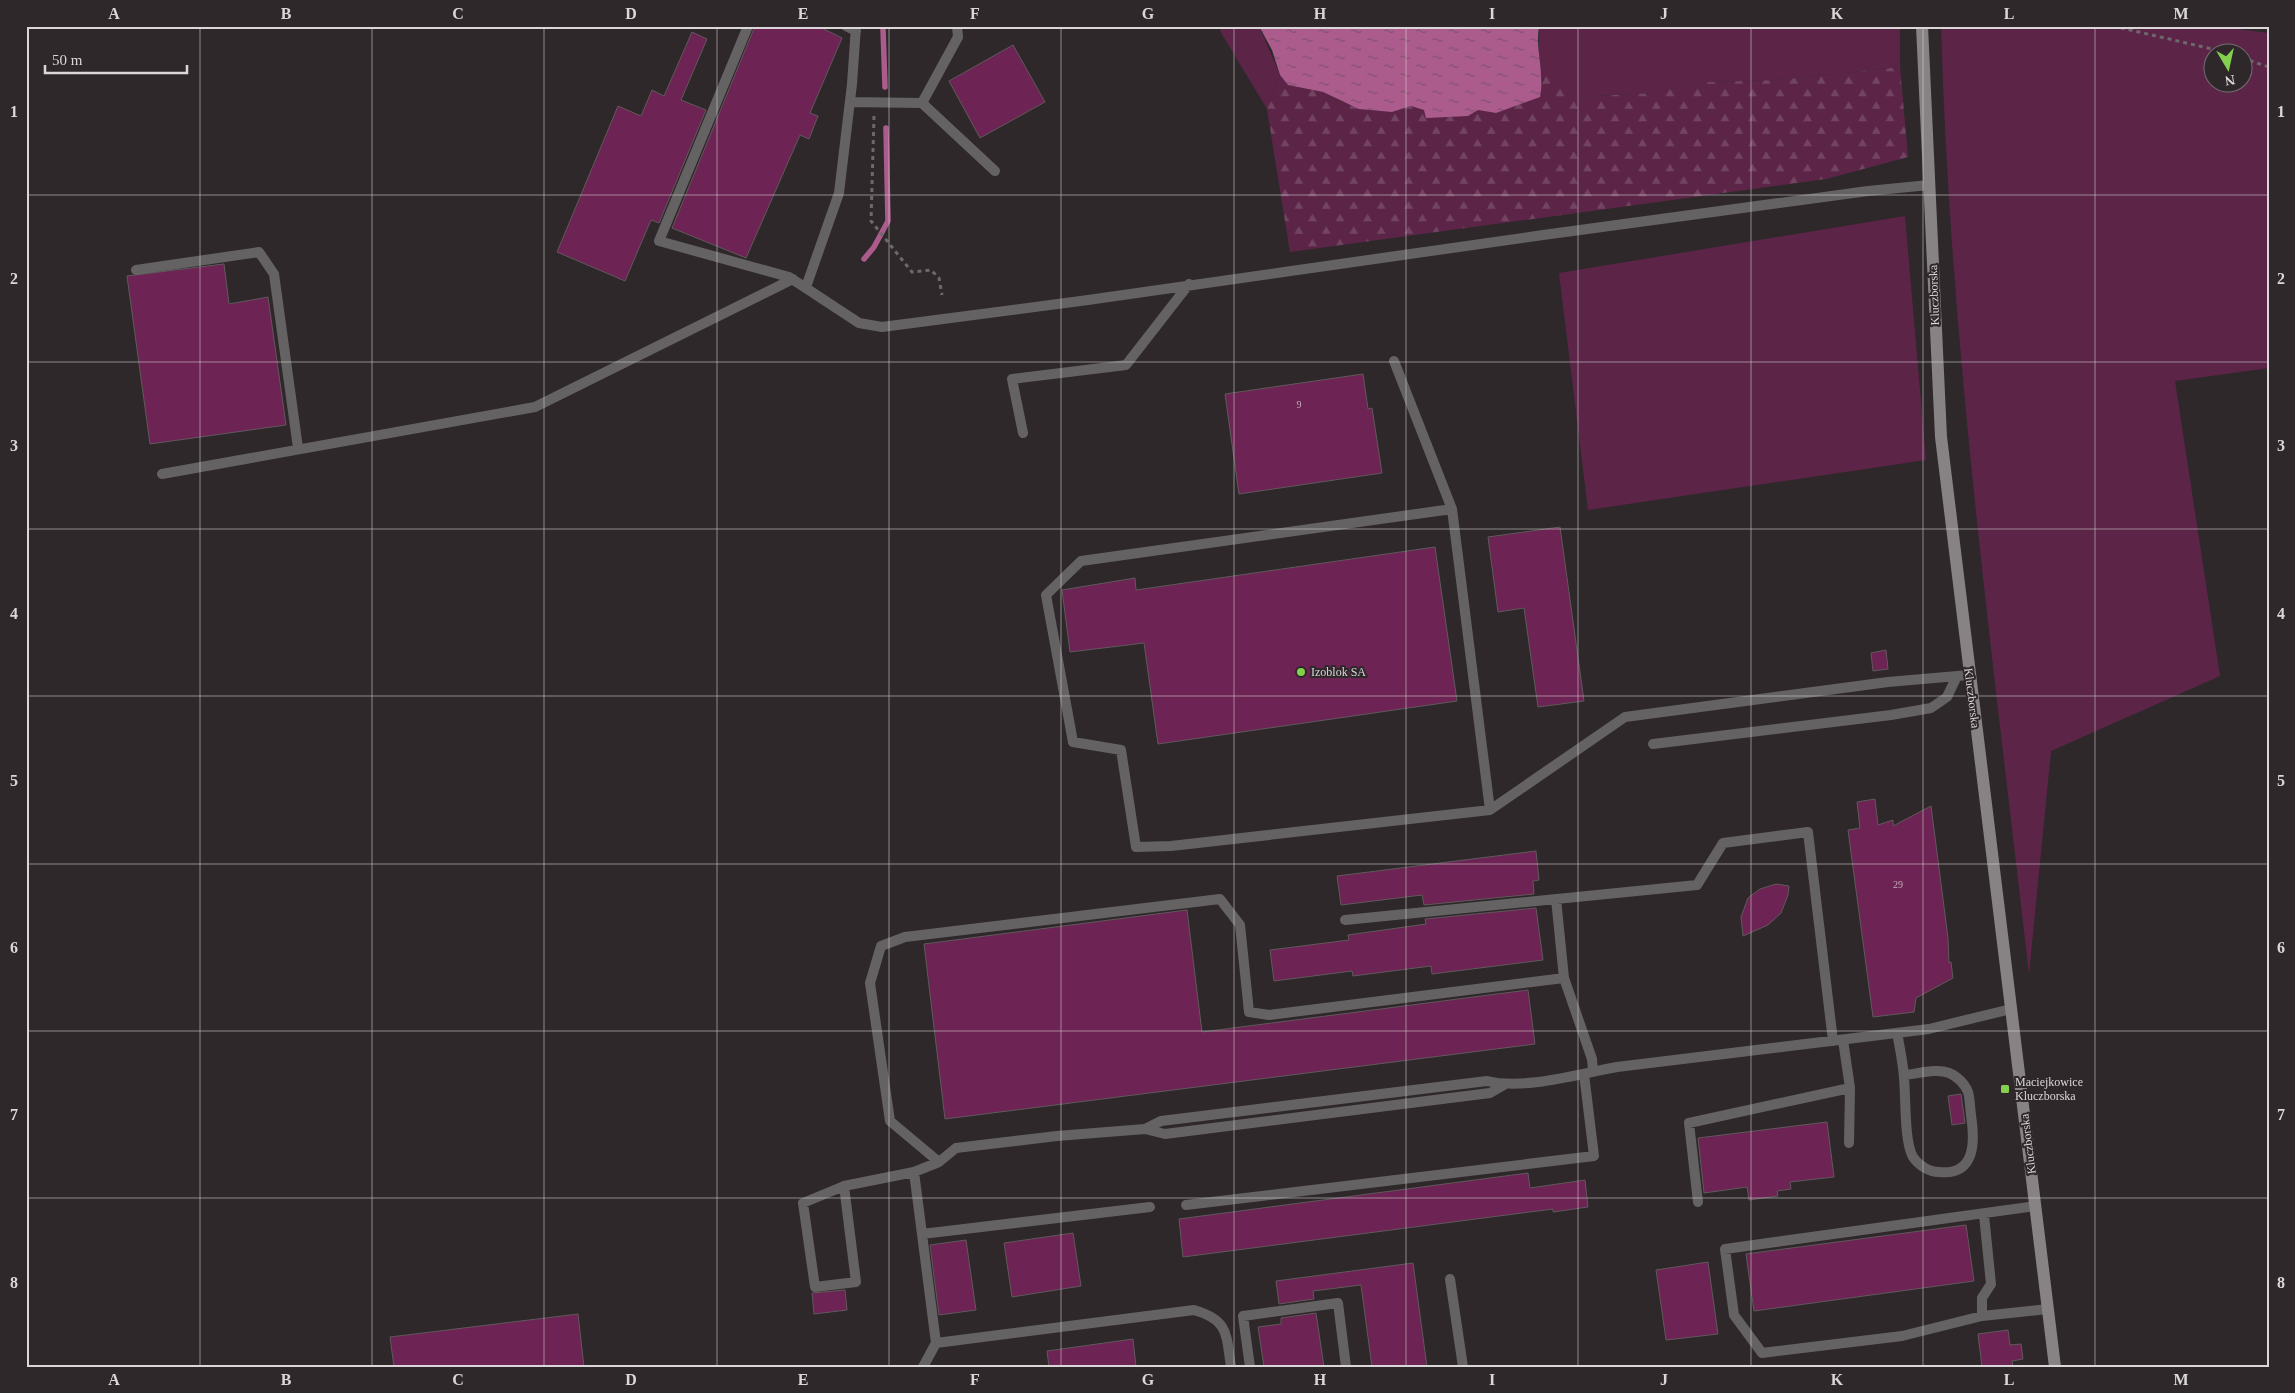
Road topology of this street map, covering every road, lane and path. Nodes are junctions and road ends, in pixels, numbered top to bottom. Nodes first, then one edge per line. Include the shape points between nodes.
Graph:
1 (748, 26) edge
2 (846, 26) edge
3 (957, 26) edge
4 (1922, 26) edge
5 (2113, 26) edge
6 (856, 28) edge
7 (2202, 47) edge
8 (2252, 62) edge
9 (2269, 68) edge
10 (850, 102) junction
11 (922, 103) junction
12 (874, 118) dead end
13 (995, 171) dead end
14 (1929, 185) junction
15 (136, 270) dead end
16 (793, 279) junction
17 (1189, 284) junction
18 (806, 287) junction
19 (942, 295) dead end
20 (1394, 361) dead end
21 (1023, 433) dead end
22 (298, 448) junction
23 (162, 474) dead end
24 (1452, 509) junction
25 (1963, 675) junction
26 (1653, 744) dead end
27 (1490, 810) junction
28 (1556, 899) junction
29 (1346, 920) dead end
30 (1564, 978) junction
31 (2011, 1009) junction
32 (1897, 1033) junction
33 (1838, 1040) junction
34 (1588, 1073) junction
35 (1904, 1075) junction
36 (1850, 1088) junction
37 (1849, 1143) dead end
38 (939, 1162) junction
39 (914, 1172) junction
40 (844, 1186) junction
41 (1698, 1202) dead end
42 (1186, 1205) dead end
43 (2036, 1206) junction
44 (1150, 1208) dead end
45 (1984, 1214) junction
46 (922, 1234) junction
47 (1450, 1278) dead end
48 (2048, 1309) junction
49 (1982, 1316) junction
50 (936, 1343) junction
51 (923, 1367) edge
52 (1231, 1367) edge
53 (1250, 1367) edge
54 (1346, 1367) edge
55 (1463, 1367) edge
56 (2055, 1367) edge

1 - 16 lane via 659,241
2 - 6 lane
3 - 11 lane via 958,36
4 - 14 street, Kluczborska
5 - 7 path
6 - 10 lane
8 - 9 path
10 - 11 lane
10 - 18 lane via 839,193
11 - 13 lane
12 - 19 path via 871,221 912,272 931,270 939,278
14 - 17 lane
14 - 25 street, Kluczborska via 1941,437
15 - 22 lane via 259,252 274,274
16 - 18 lane
16 - 22 lane via 535,407
17 - 18 lane via 882,327 858,323
17 - 21 lane via 1126,365 1012,379
20 - 24 lane
22 - 23 lane
24 - 27 lane
24 - 27 lane via 1081,561 1046,595 1073,742 1121,750 1136,847 1171,846
25 - 26 lane via 1947,697 1931,708
25 - 27 lane via 1625,717
25 - 31 street, Kluczborska
28 - 29 lane
28 - 30 lane
28 - 33 lane via 1697,885 1723,843 1808,832
30 - 34 lane via 1592,1058
30 - 38 lane via 1268,1015 1249,1012 1240,925 1220,899 905,937 881,946 870,983 890,1121
31 - 32 lane via 1930,1029
31 - 43 street, Kluczborska
32 - 33 lane
32 - 35 lane
33 - 34 lane
33 - 36 lane
34 - 38 lane via 1504,1085 1487,1081 1161,1121 1145,1129 956,1148
34 - 42 lane via 1594,1156
35 - 35 lane via 1909,1146 1914,1159 1934,1172 1957,1170 1965,1164 1974,1143 1968,1092 1962,1082 1949,1073 1936,1071
36 - 37 lane
36 - 41 lane via 1688,1123
38 - 39 lane
39 - 40 lane
39 - 46 lane
40 - 40 lane via 803,1203 815,1287 856,1282
43 - 45 lane
43 - 48 street, Kluczborska
44 - 46 lane
45 - 49 lane via 1991,1284 1982,1298
45 - 49 lane via 1725,1250 1734,1315 1762,1354 1902,1336
46 - 50 lane
47 - 55 lane
48 - 49 lane
48 - 56 street, Kluczborska
50 - 51 lane
50 - 52 lane via 1194,1310 1210,1314 1221,1323
53 - 54 lane via 1243,1316 1338,1303

